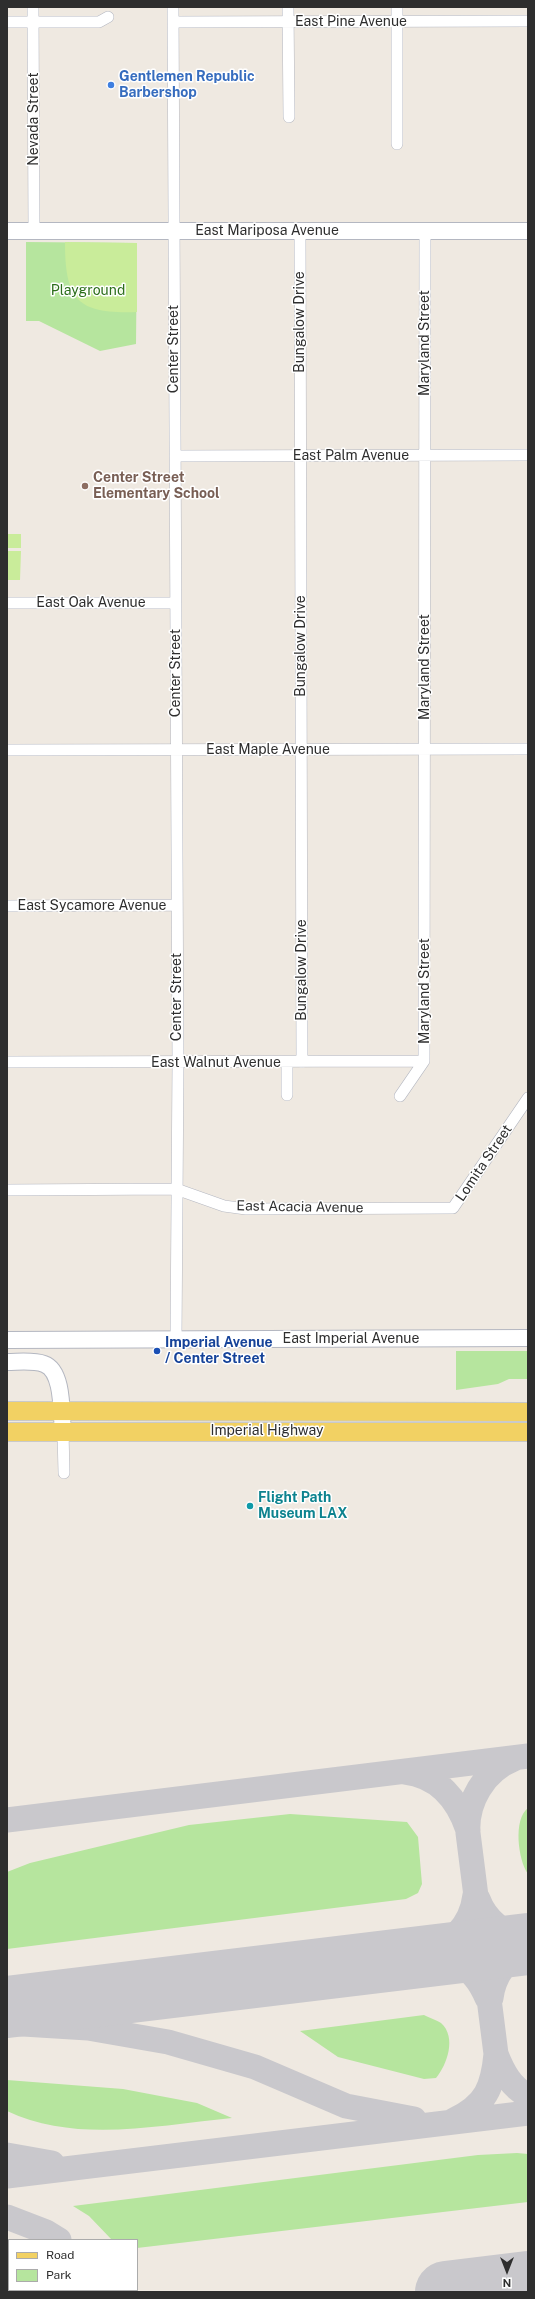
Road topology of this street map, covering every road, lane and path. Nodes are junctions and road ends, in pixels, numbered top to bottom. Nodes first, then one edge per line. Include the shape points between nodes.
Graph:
1 (33, 7) edge
2 (173, 7) edge
3 (288, 7) edge
4 (397, 7) edge
5 (108, 17) dead end
6 (397, 21) junction
7 (528, 21) edge
8 (7, 22) edge
9 (33, 22) junction
10 (173, 22) junction
11 (288, 22) junction
12 (289, 118) dead end
13 (397, 144) dead end
14 (528, 230) edge
15 (7, 231) edge
16 (34, 231) junction
17 (174, 231) junction
18 (300, 231) junction
19 (425, 231) junction
20 (175, 456) junction
21 (301, 456) junction
22 (425, 456) junction
23 (528, 456) edge
24 (176, 602) junction
25 (7, 603) edge
26 (528, 749) edge
27 (7, 750) edge
28 (176, 750) junction
29 (301, 750) junction
30 (425, 750) junction
31 (176, 905) junction
32 (7, 906) edge
33 (7, 1062) edge
34 (302, 1062) junction
35 (424, 1062) junction
36 (178, 1063) junction
37 (287, 1063) junction
38 (287, 1095) dead end
39 (400, 1096) dead end
40 (528, 1098) edge
41 (7, 1190) edge
42 (176, 1190) junction
43 (453, 1208) joint
44 (528, 1338) edge
45 (176, 1339) junction
46 (7, 1340) edge
47 (7, 1362) edge
48 (7, 1412) edge
49 (61, 1412) junction
50 (528, 1412) edge
51 (7, 1432) edge
52 (63, 1432) junction
53 (528, 1432) edge
54 (64, 1473) dead end

1 - 9 street, Nevada Street
2 - 10 street, Center Street
3 - 11 street
4 - 6 street
5 - 9 street via 99,22
6 - 7 street, East Pine Avenue
6 - 11 street, East Pine Avenue
6 - 13 street
8 - 9 street
9 - 16 street, Nevada Street
10 - 11 street, East Pine Avenue
10 - 17 street, Center Street
11 - 12 street
14 - 19 street, East Mariposa Avenue
15 - 16 street, East Mariposa Avenue
16 - 17 street, East Mariposa Avenue
17 - 18 street, East Mariposa Avenue
17 - 20 street, Center Street
18 - 19 street, East Mariposa Avenue
18 - 21 street, Bungalow Drive
19 - 22 street, Maryland Street
20 - 21 street, East Palm Avenue
20 - 24 street, Center Street
21 - 22 street, East Palm Avenue
21 - 29 street, Bungalow Drive
22 - 23 street, East Palm Avenue
22 - 30 street, Maryland Street
24 - 25 street, East Oak Avenue
24 - 28 street, Center Street
26 - 30 street, East Maple Avenue
27 - 28 street, East Maple Avenue
28 - 29 street, East Maple Avenue
28 - 31 street, Center Street
29 - 30 street, East Maple Avenue
29 - 34 street, Bungalow Drive
30 - 35 street, Maryland Street
31 - 32 street, East Sycamore Avenue
31 - 36 street, Center Street
33 - 36 street, East Walnut Avenue
34 - 35 street, East Walnut Avenue
34 - 37 street, East Walnut Avenue
35 - 39 street, Maryland Street
36 - 37 street, East Walnut Avenue
36 - 42 street, Center Street
37 - 38 street
40 - 43 street, Lomita Street
41 - 42 street, East Acacia Avenue
42 - 43 street, East Acacia Avenue via 224,1206 246,1209
42 - 45 street, Center Street
44 - 45 street, East Imperial Avenue
45 - 46 street, East Imperial Avenue
47 - 49 street via 43,1364 54,1371 59,1386
48 - 49 main road, Imperial Highway
49 - 50 main road, Imperial Highway
49 - 52 street
51 - 52 main road, Imperial Highway
52 - 53 main road, Imperial Highway
52 - 54 street

